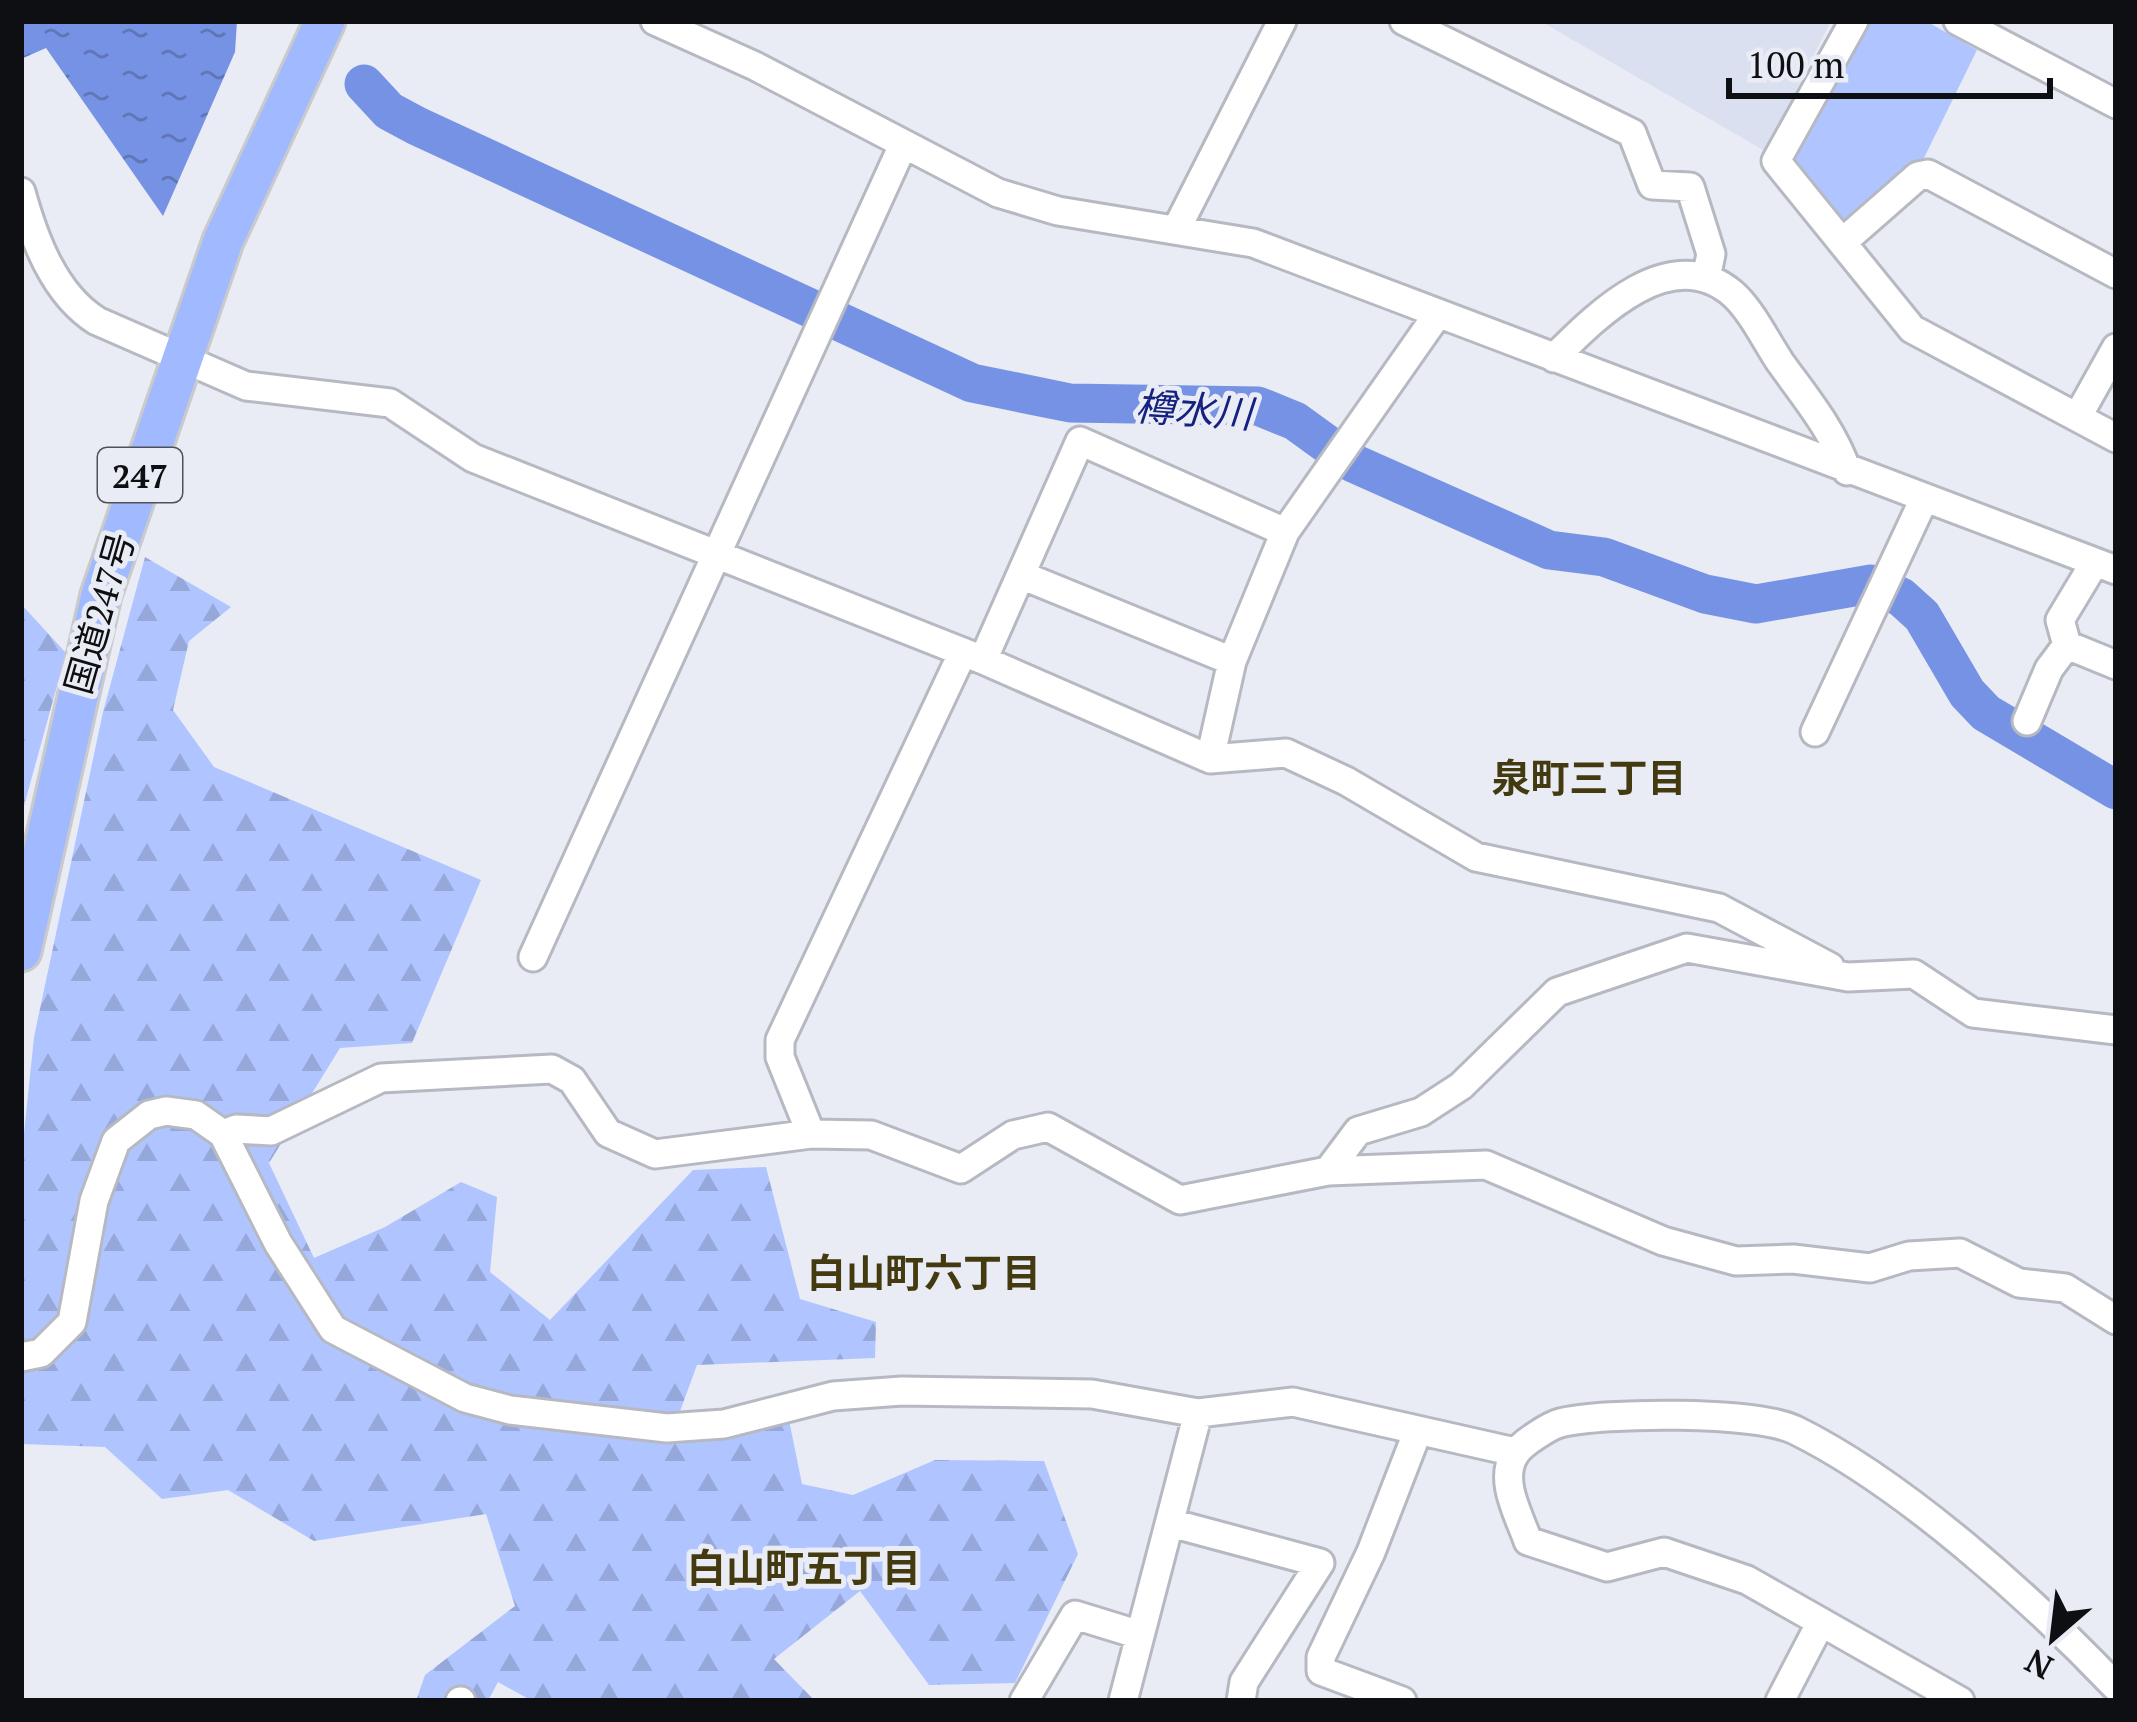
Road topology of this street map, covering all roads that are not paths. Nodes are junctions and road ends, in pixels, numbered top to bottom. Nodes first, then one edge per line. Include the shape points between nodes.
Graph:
1 (326, 21) edge
2 (655, 21) edge
3 (1282, 21) edge
4 (1404, 21) edge
5 (1854, 21) edge
6 (1958, 21) edge
7 (2116, 104) edge
8 (903, 145) junction
9 (21, 192) edge
10 (1177, 228) junction
11 (1845, 240) junction
12 (2116, 274) edge
13 (1706, 278) junction
14 (1437, 315) junction
15 (2116, 348) edge
16 (181, 353) junction
17 (1554, 358) junction
18 (2078, 416) junction
19 (2116, 438) edge
20 (1847, 471) junction
21 (1924, 499) junction
22 (1286, 532) junction
23 (713, 553) junction
24 (2106, 566) edge
25 (1021, 575) junction
26 (2067, 645) junction
27 (973, 656) junction
28 (1232, 661) junction
29 (2116, 664) edge
30 (2027, 721) dead end
31 (1815, 732) dead end
32 (1210, 759) junction
33 (21, 951) edge
34 (533, 957) dead end
35 (1848, 977) junction
36 (2116, 1030) edge
37 (223, 1134) junction
38 (811, 1135) junction
39 (1328, 1171) junction
40 (2116, 1320) edge
41 (31, 1355) edge
42 (1198, 1413) junction
43 (1417, 1433) junction
44 (1515, 1452) junction
45 (1171, 1523) junction
46 (1821, 1622) junction
47 (1140, 1635) junction
48 (2116, 1687) edge
49 (1024, 1701) edge
50 (1123, 1701) edge
51 (1241, 1701) edge
52 (1402, 1701) edge
53 (1780, 1701) edge
54 (1960, 1701) edge

1 - 16 highway, 国道247号 / 247
2 - 8 street
3 - 10 street
4 - 13 street via 1632,133 1652,185 1690,188 1711,254
5 - 11 street via 1777,161
6 - 7 street
8 - 10 street via 998,193 1058,212
8 - 23 street
9 - 16 street via 39,244 75,305
10 - 14 street via 1253,243
11 - 12 street via 1928,174
11 - 18 street via 1912,328
13 - 17 street via 1652,280 1605,307
13 - 20 street via 1735,295 1837,442
14 - 17 street
14 - 22 street
15 - 18 street
16 - 23 street via 246,386 390,403 473,458
16 - 33 highway, 国道247号 / 247 via 95,616
17 - 20 street
18 - 19 street
20 - 21 street
21 - 24 street
21 - 31 street
22 - 25 street via 1080,441
22 - 28 street
23 - 27 street
23 - 34 street
24 - 26 street via 2060,620
25 - 27 street
25 - 28 street
26 - 29 street
26 - 30 street
27 - 32 street
27 - 38 street via 780,1040
28 - 32 street
32 - 35 street via 1286,754 1477,856 1719,908
35 - 36 street via 1914,974 1972,1012
35 - 39 street via 1687,948 1582,980 1557,992 1438,1103 1350,1136
37 - 38 street via 272,1131 381,1078 552,1069 572,1080 608,1133 655,1154
37 - 41 street via 196,1115 166,1112 148,1115 116,1141 97,1189 72,1322
37 - 42 street via 333,1329 465,1398 667,1428 902,1391 1092,1394
38 - 39 street via 871,1135 961,1168 1013,1136 1048,1127 1180,1199
39 - 40 street via 1486,1165 1663,1241 1736,1261 1870,1268 1960,1253 2019,1282 2065,1288
42 - 43 street via 1293,1402
42 - 45 street
43 - 44 street
43 - 52 street via 1321,1671
44 - 46 street via 1507,1480 1528,1540 1607,1567 1664,1552 1747,1580
44 - 48 street via 1557,1423 1729,1417 1782,1425 1838,1455 1957,1542
45 - 47 street
45 - 51 street via 1320,1563 1244,1682
46 - 53 street
46 - 54 street
47 - 49 street via 1075,1615
47 - 50 street

